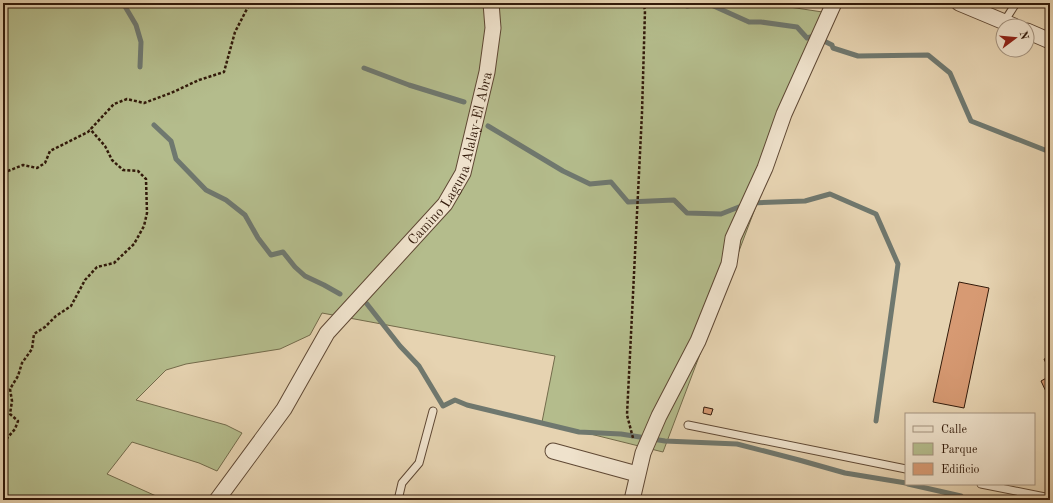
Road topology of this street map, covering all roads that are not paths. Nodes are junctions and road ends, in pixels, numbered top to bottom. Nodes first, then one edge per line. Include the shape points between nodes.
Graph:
1 (491, 3) edge
2 (834, 3) edge
3 (959, 3) edge
4 (1016, 3) edge
5 (995, 18) edge
6 (1011, 18) edge
7 (1035, 35) edge
8 (1050, 41) edge
9 (433, 411) dead end
10 (688, 425) dead end
11 (553, 451) dead end
12 (905, 469) edge
13 (637, 474) junction
14 (986, 485) edge
15 (1050, 498) edge
16 (217, 500) edge
17 (398, 500) edge
18 (632, 500) edge

1 - 16 street, Camino Laguna Alalay-El Abra via 493,28 487,72 463,173 445,204 327,333 284,409
2 - 13 street via 784,114 765,168 733,238 729,264 698,341 642,453
3 - 5 street
4 - 6 lane
7 - 8 street
9 - 17 lane via 419,463 402,483
10 - 12 lane
11 - 13 street
13 - 18 street
14 - 15 lane

